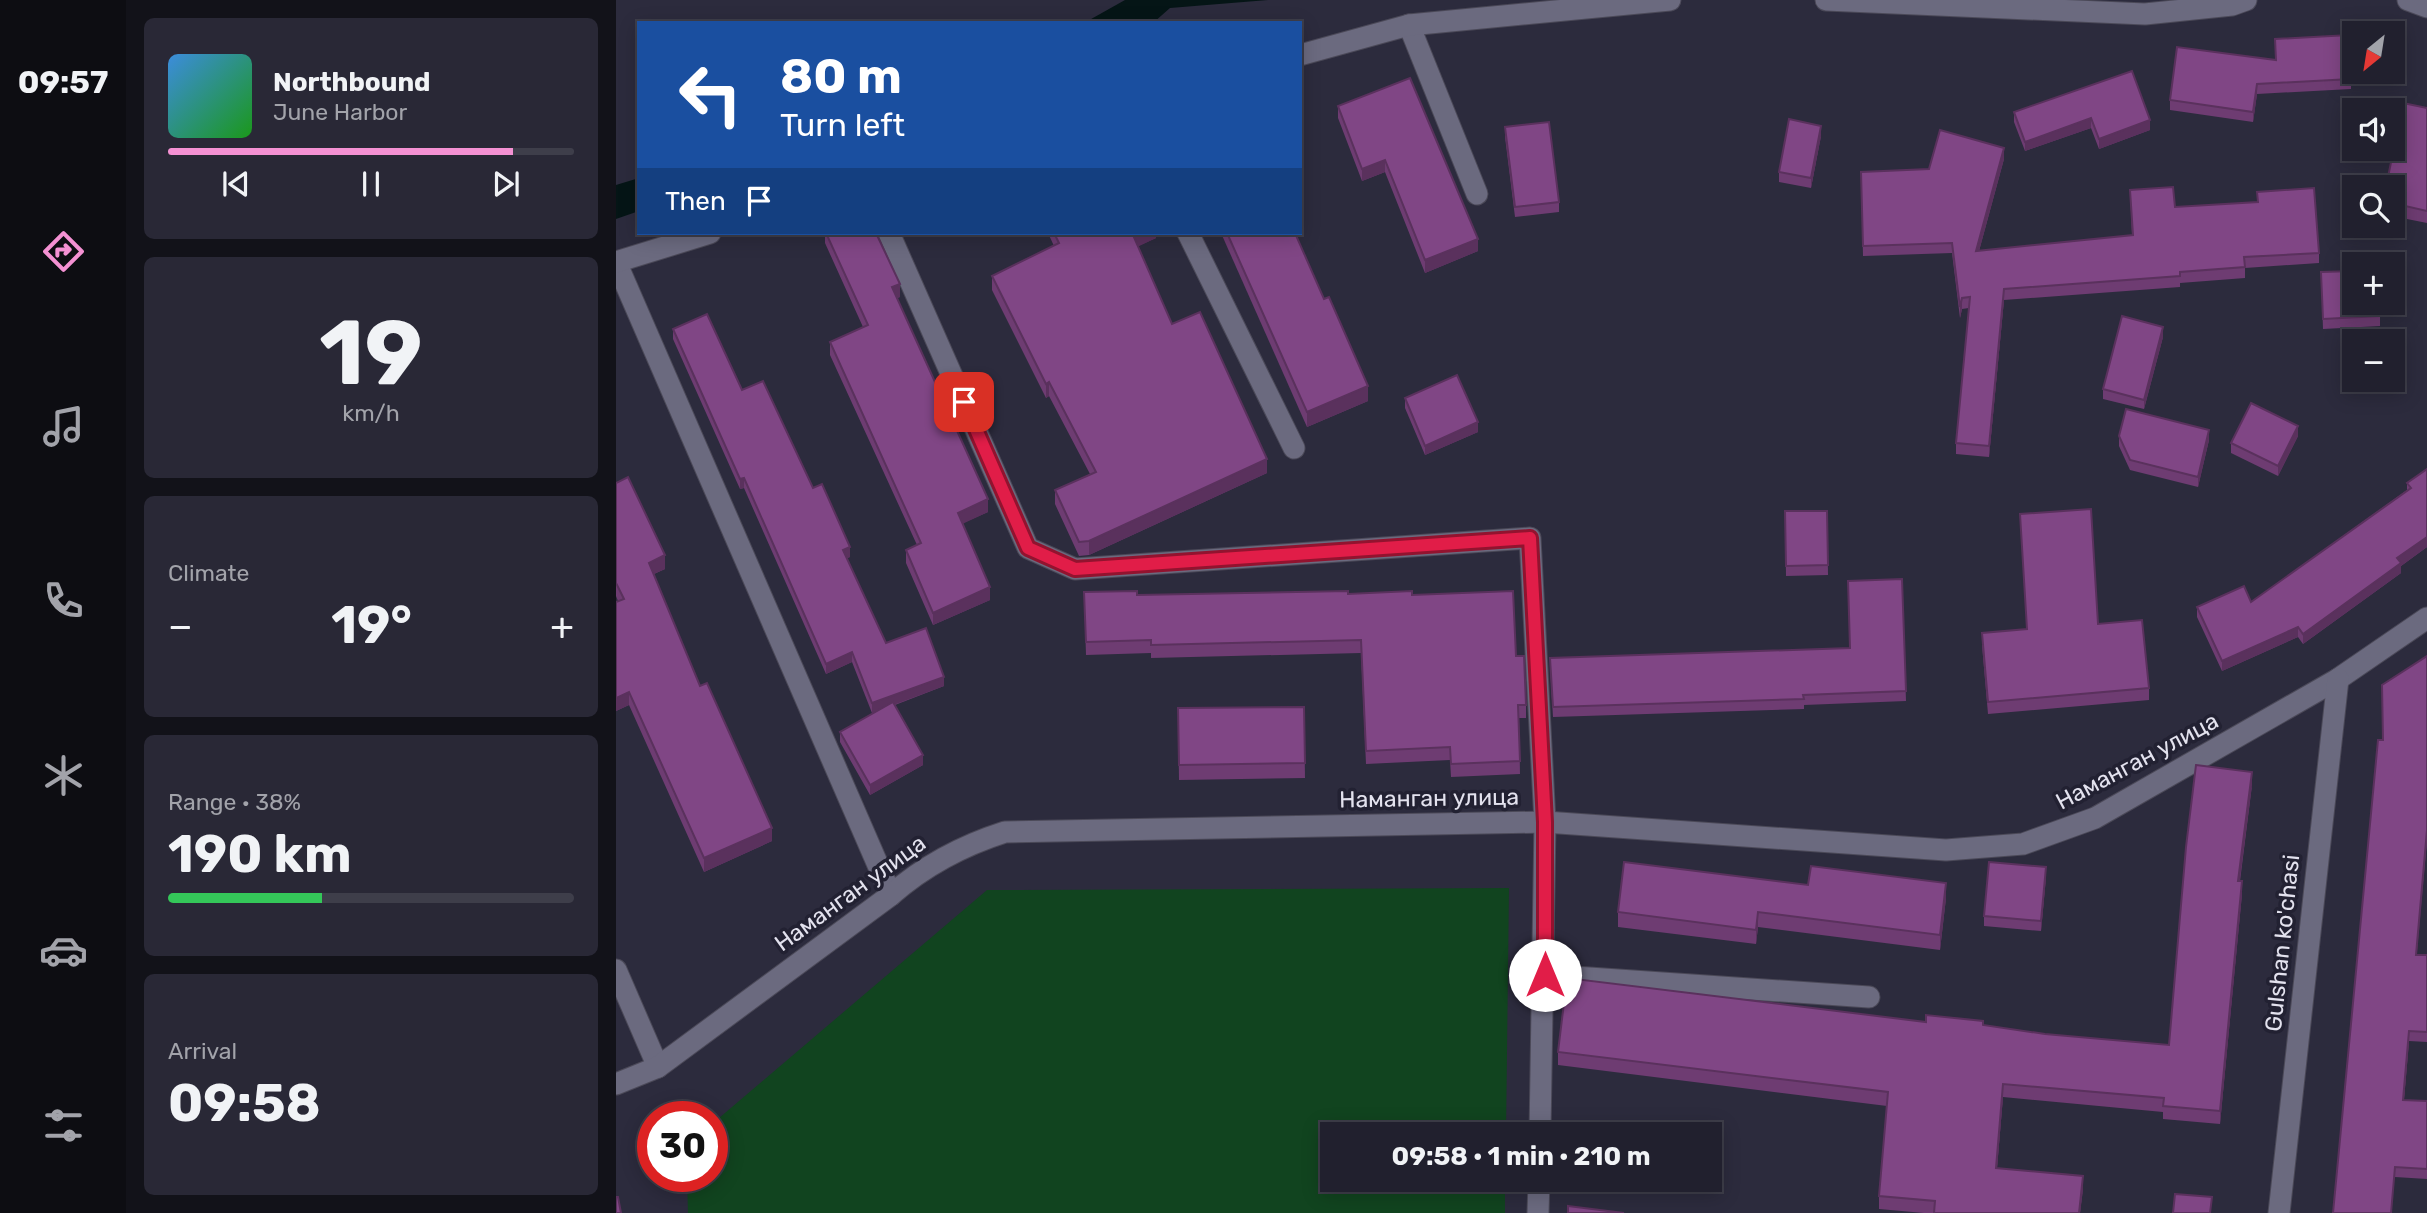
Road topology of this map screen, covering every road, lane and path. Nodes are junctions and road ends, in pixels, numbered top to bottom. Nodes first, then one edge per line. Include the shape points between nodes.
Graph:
1 (1670, 0) edge
2 (1826, 0) edge
3 (2246, 0) edge
4 (2408, 0) edge
5 (2427, 7) edge
6 (1409, 25) junction
7 (1302, 54) edge
8 (1477, 194) dead end
9 (704, 235) edge
10 (890, 235) edge
11 (1189, 235) edge
12 (616, 262) edge
13 (1294, 448) dead end
14 (2427, 618) edge
15 (2338, 679) junction
16 (1545, 822) junction
17 (891, 895) junction
18 (616, 970) edge
19 (1545, 975) junction
20 (1869, 997) dead end
21 (658, 1067) junction
22 (616, 1084) edge
23 (1540, 1122) edge
24 (1539, 1192) edge
25 (1538, 1213) edge
26 (2279, 1213) edge

1 - 6 street
2 - 3 street via 2145,14
4 - 5 street
6 - 7 street
6 - 8 street
9 - 12 street
10 - 16 street via 1028,548 1075,569 1530,538
11 - 13 street
12 - 17 street
14 - 15 street, Наманган улица
15 - 16 street, Наманган улица via 2095,818 2023,844 1947,850
15 - 26 street, Gulshan ko'chasi
16 - 17 street, Наманган улица via 1005,832 942,857
16 - 19 street
17 - 21 street, Наманган улица
18 - 21 street
19 - 20 street
19 - 23 street
21 - 22 street, Наманган улица
24 - 25 street

